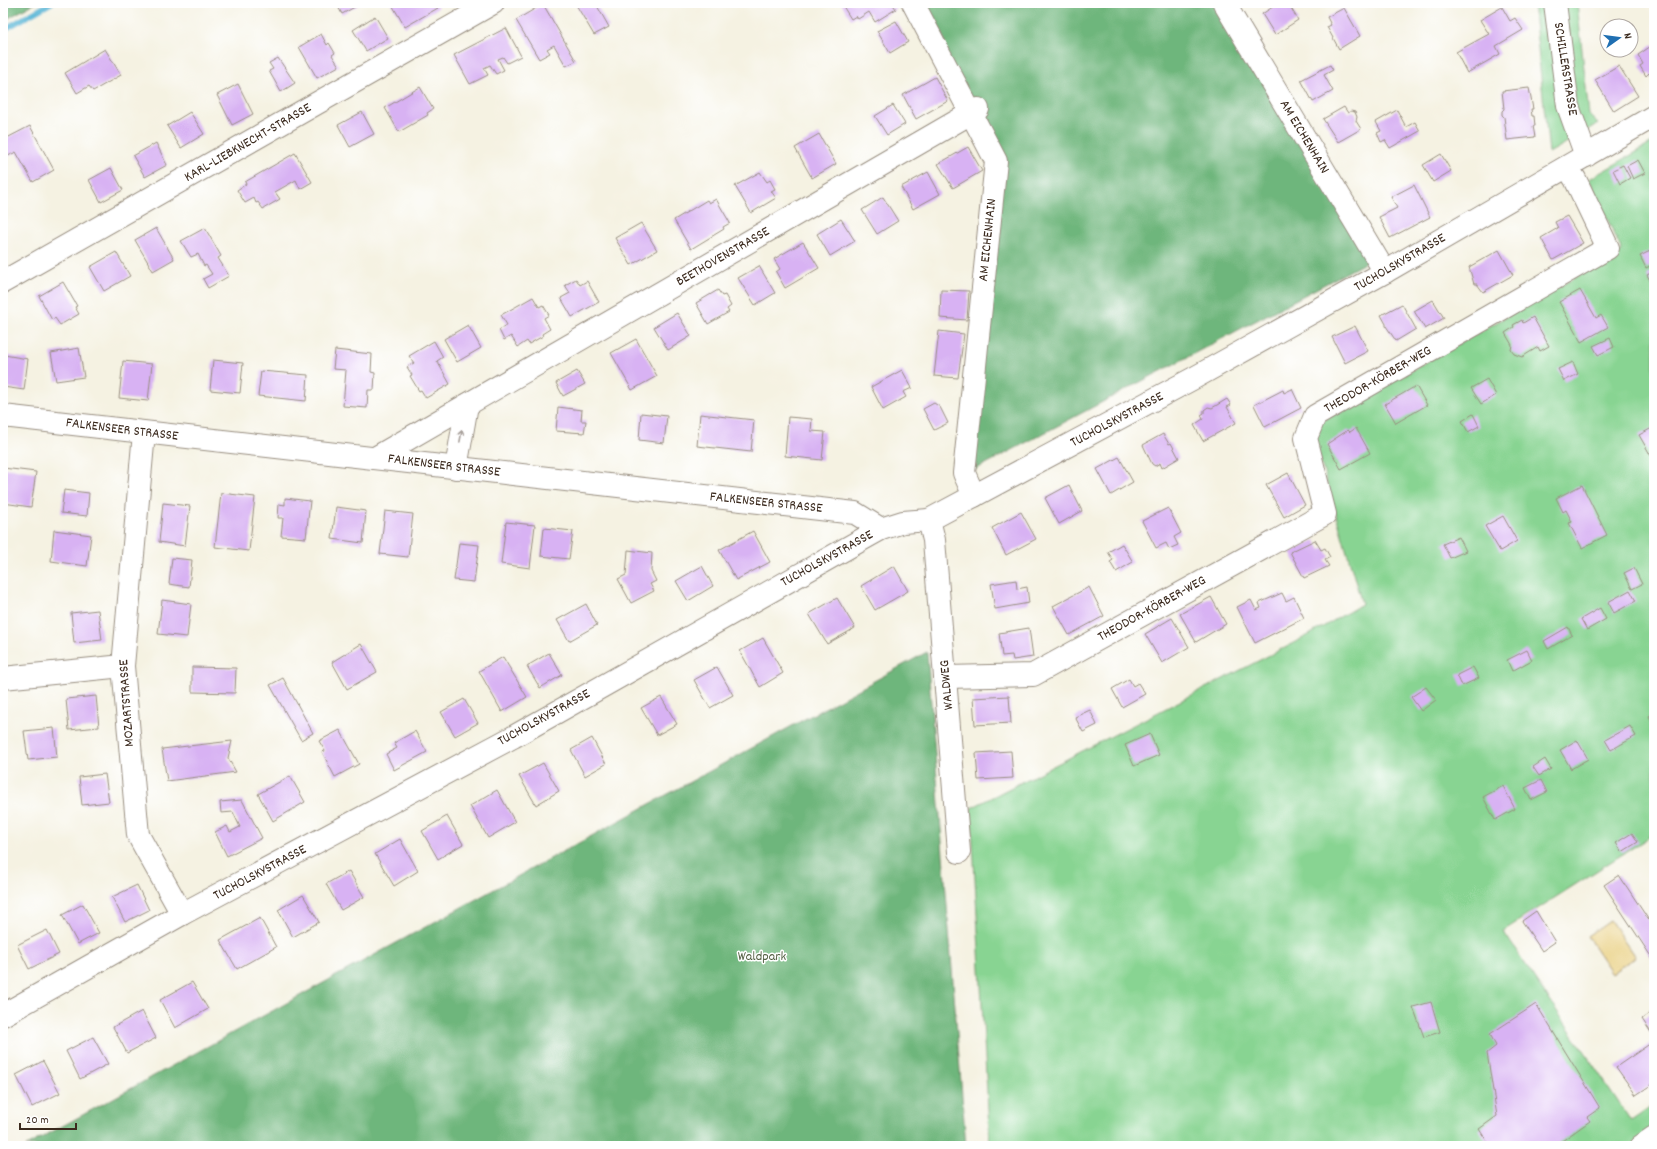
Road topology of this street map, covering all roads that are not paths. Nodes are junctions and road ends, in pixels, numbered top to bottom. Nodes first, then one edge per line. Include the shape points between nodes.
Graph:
1 (493, 3) edge
2 (913, 3) edge
3 (1224, 3) edge
4 (1555, 3) edge
5 (974, 111) junction
6 (1654, 116) edge
7 (1586, 156) junction
8 (1567, 167) junction
9 (1385, 272) junction
10 (3, 282) edge
11 (467, 405) junction
12 (3, 416) edge
13 (144, 433) junction
14 (375, 458) junction
15 (456, 468) junction
16 (974, 496) junction
17 (929, 520) junction
18 (881, 529) junction
19 (123, 666) junction
20 (946, 677) junction
21 (3, 678) edge
22 (959, 852) dead end
23 (182, 914) junction
24 (3, 1015) edge
25 (1654, 1137) edge
26 (1641, 1146) edge

1 - 10 street, KARL-LIEBKNECHT-STRASSE
2 - 5 street, AM EICHENHAIN
3 - 9 street, AM EICHENHAIN
4 - 7 street, SCHILLERSTRASSE via 1568,106
5 - 11 street, BEETHOVENSTRASSE
5 - 16 street, AM EICHENHAIN via 996,161 964,473
6 - 7 street, TUCHOLSKYSTRASSE
7 - 8 street, TUCHOLSKYSTRASSE
8 - 9 street, TUCHOLSKYSTRASSE
8 - 20 street, THEODOR-KÖRBER-WEG via 1608,248 1315,416 1306,438 1325,514 1033,675
9 - 16 street, TUCHOLSKYSTRASSE
11 - 14 street, BEETHOVENSTRASSE
15 -> 11 street
12 - 13 street, FALKENSEER STRASSE
13 - 14 street, FALKENSEER STRASSE
13 - 19 street, MOZARTSTRASSE
14 - 15 street, FALKENSEER STRASSE
15 - 18 street, FALKENSEER STRASSE via 855,513
16 - 17 street, TUCHOLSKYSTRASSE
17 - 18 street, TUCHOLSKYSTRASSE via 903,522
17 - 20 street, WALDWEG via 934,540
18 - 23 street, TUCHOLSKYSTRASSE via 513,737
19 - 21 street
19 - 23 street, MOZARTSTRASSE via 138,835
20 - 22 street, WALDWEG
23 - 24 street, TUCHOLSKYSTRASSE
25 - 26 street

